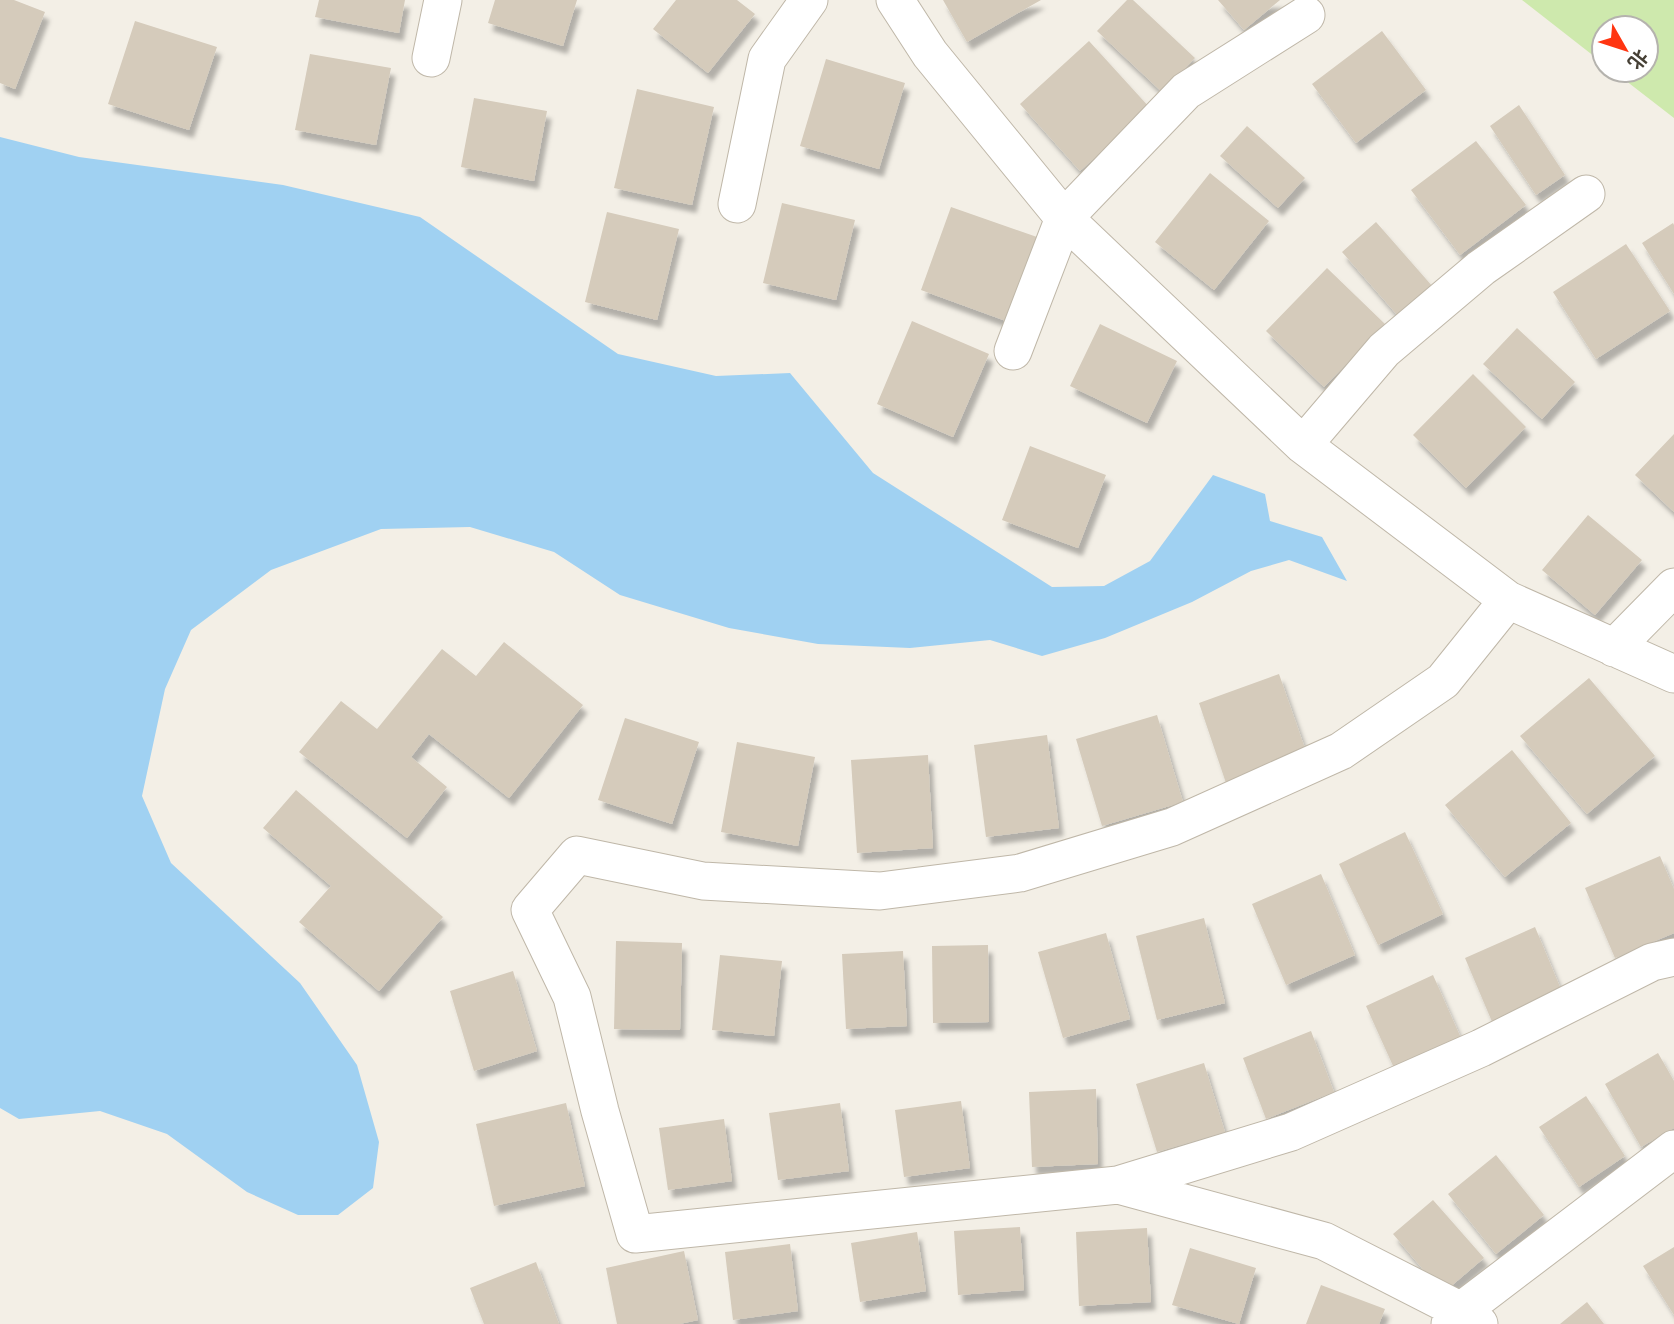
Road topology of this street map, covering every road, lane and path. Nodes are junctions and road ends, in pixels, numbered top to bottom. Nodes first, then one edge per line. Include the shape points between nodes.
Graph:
1 (443, 0) edge
2 (809, 0) edge
3 (895, 0) edge
4 (1306, 15) dead end
5 (432, 58) dead end
6 (1586, 194) dead end
7 (737, 204) dead end
8 (1064, 218) junction
9 (1013, 351) dead end
10 (1303, 445) junction
11 (1674, 587) edge
12 (1508, 600) junction
13 (1615, 648) junction
14 (1674, 674) edge
15 (1674, 957) edge
16 (1674, 1149) edge
17 (1118, 1185) junction
18 (1463, 1320) edge

1 - 5 lane
2 - 7 lane via 767,59
3 - 8 lane via 930,54
4 - 8 lane via 1186,91
6 - 10 lane via 1481,268 1384,350
8 - 9 lane
8 - 10 lane
10 - 12 lane
11 - 13 lane
12 - 13 lane
12 - 17 lane via 1443,681 1341,751 1172,827 1020,873 880,891 703,881 578,855 530,910 572,997 635,1234
13 - 14 lane
15 - 17 lane via 1652,962 1481,1048 1291,1132
16 - 18 lane
17 - 18 lane via 1324,1241

